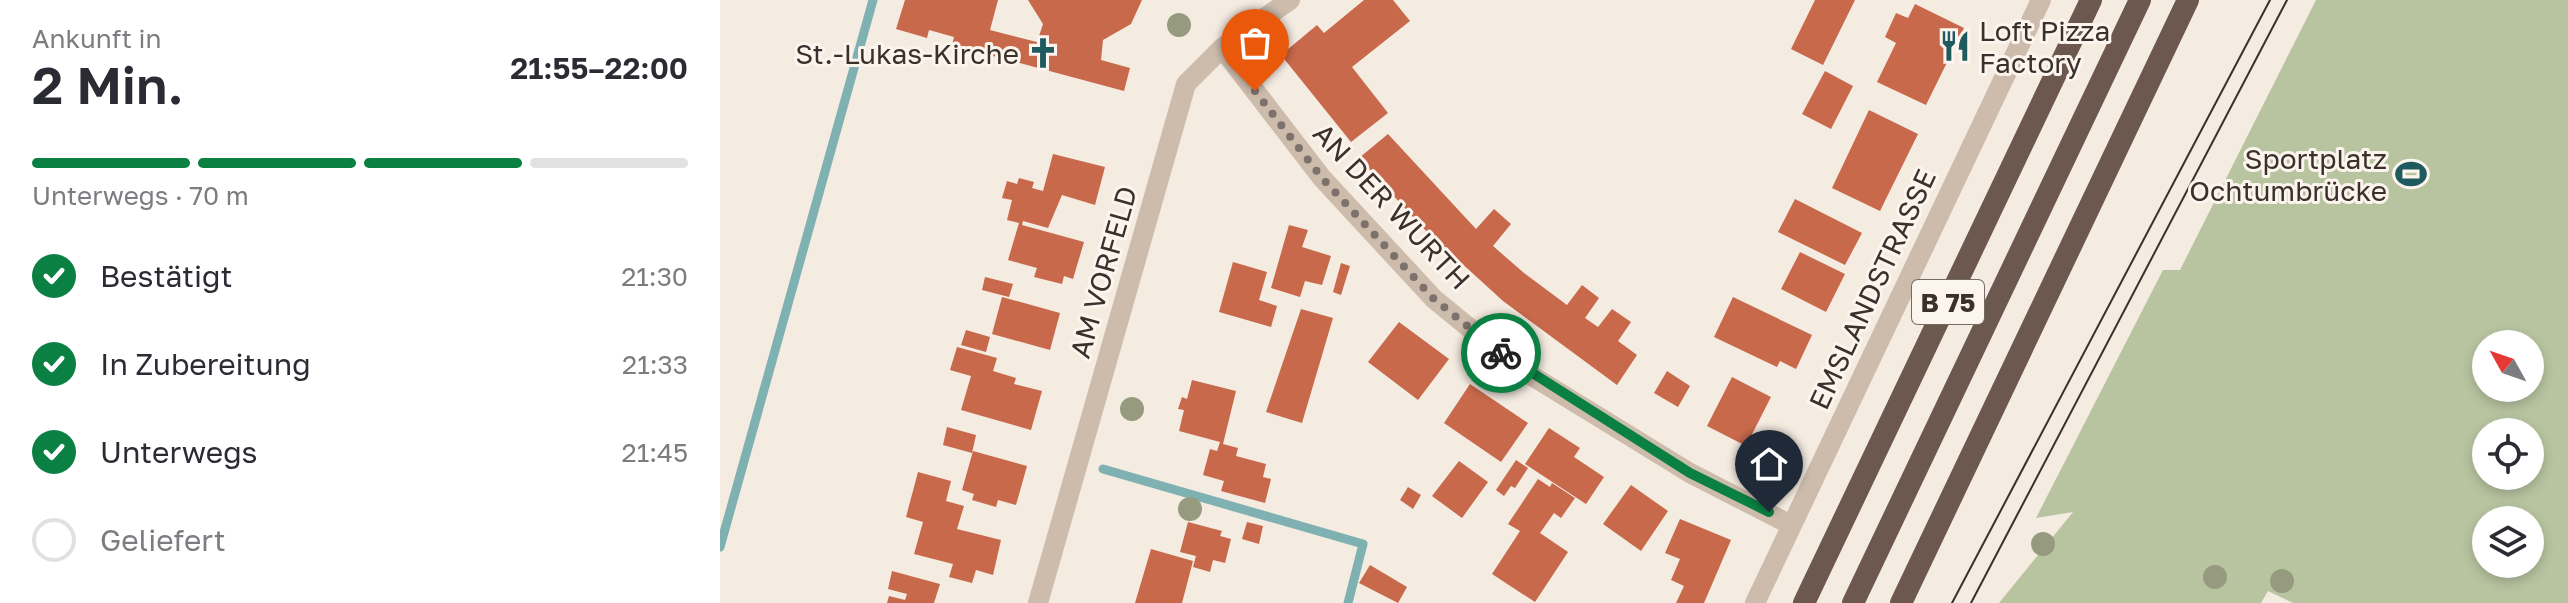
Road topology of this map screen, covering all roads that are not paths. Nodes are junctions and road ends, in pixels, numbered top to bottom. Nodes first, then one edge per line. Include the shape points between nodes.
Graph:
1 (1290, 0) edge
2 (2041, 0) edge
3 (2091, 0) edge
4 (2140, 0) edge
5 (2188, 0) edge
6 (1222, 48) junction
7 (1791, 525) junction
8 (1038, 603) edge
9 (1755, 603) edge
10 (1804, 603) edge
11 (1853, 603) edge
12 (1901, 603) edge

1 - 6 street, AM VORFELD
2 - 7 street, EMSLANDSTRASSE
3 - 10 highway, B 75
4 - 11 highway, B 75
5 - 12 highway
6 - 7 street, AN DER WURTH via 1322,178 1434,299 1516,366 1690,473
6 - 8 street, AM VORFELD via 1186,84
7 - 9 street, EMSLANDSTRASSE

